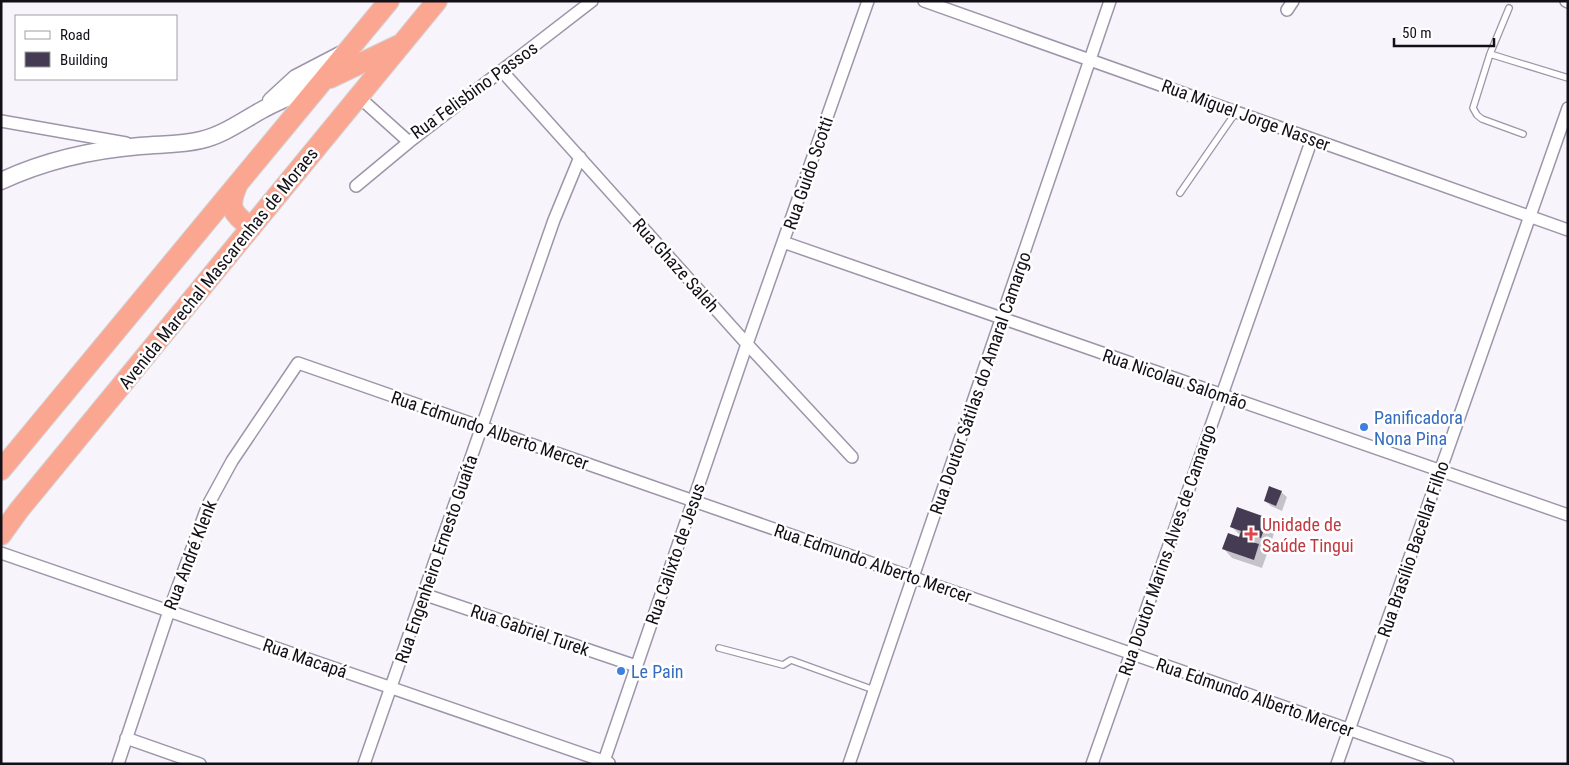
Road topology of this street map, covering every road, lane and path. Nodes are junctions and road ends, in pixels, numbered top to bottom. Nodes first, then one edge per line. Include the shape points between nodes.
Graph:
1 (389, 1) edge
2 (437, 1) edge
3 (592, 1) edge
4 (868, 1) edge
5 (924, 1) edge
6 (1110, 1) edge
7 (1509, 8) dead end
8 (403, 43) junction
9 (348, 50) junction
10 (1490, 54) junction
11 (1090, 60) junction
12 (502, 71) junction
13 (1568, 78) edge
14 (324, 81) junction
15 (359, 96) junction
16 (1568, 108) edge
17 (262, 110) junction
18 (1236, 112) junction
19 (1, 121) edge
20 (1523, 134) dead end
21 (1312, 139) junction
22 (409, 142) junction
23 (140, 146) junction
24 (580, 157) junction
25 (1, 181) edge
26 (237, 186) junction
27 (356, 186) dead end
28 (1180, 193) dead end
29 (1530, 216) junction
30 (251, 228) junction
31 (1568, 230) edge
32 (783, 242) junction
33 (1002, 318) junction
34 (747, 344) junction
35 (298, 363) joint
36 (1222, 395) junction
37 (481, 427) junction
38 (852, 457) dead end
39 (1, 470) edge
40 (1440, 471) junction
41 (693, 501) junction
42 (1568, 515) edge
43 (1, 535) edge
44 (1, 553) edge
45 (913, 577) junction
46 (423, 594) junction
47 (168, 611) junction
48 (719, 648) dead end
49 (1131, 653) junction
50 (636, 666) junction
51 (391, 688) junction
52 (874, 690) junction
53 (1349, 729) junction
54 (126, 738) junction
55 (606, 763) edge
56 (118, 764) edge
57 (200, 764) edge
58 (364, 764) edge
59 (849, 764) edge
60 (1092, 764) edge
61 (1337, 764) edge
62 (1448, 764) edge

1 - 9 highway, Avenida Marechal Mascarenhas de Moraes
2 - 8 highway, Avenida Marechal Mascarenhas de Moraes
3 - 12 street, Rua Felisbino Passos
4 - 32 street, Rua Guido Scotti
5 - 11 street, Rua Miguel Jorge Nasser
6 - 11 street, Rua Doutor Sátilas do Amaral Camargo
7 - 10 lane
8 - 14 highway
8 - 15 highway, Avenida Marechal Mascarenhas de Moraes
9 - 14 highway, Avenida Marechal Mascarenhas de Moraes
9 - 17 main road via 296,78
10 - 13 lane
10 - 20 lane via 1473,108 1482,119
11 - 18 street, Rua Miguel Jorge Nasser
11 - 33 street, Rua Doutor Sátilas do Amaral Camargo
12 - 22 street, Rua Felisbino Passos
12 - 24 street, Rua Ghaze Saleh
14 - 17 main road
14 - 26 highway, Avenida Marechal Mascarenhas de Moraes
15 - 22 street, Rua Felisbino Passos
15 - 30 highway, Avenida Marechal Mascarenhas de Moraes
16 - 29 street, Rua Brasílio Bacellar Filho
17 - 23 main road via 222,133 201,140
18 - 21 street, Rua Miguel Jorge Nasser
18 - 28 lane
19 - 23 street
21 - 29 street, Rua Miguel Jorge Nasser
21 - 36 street, Rua Doutor Marins Alves de Camargo
22 - 27 street
23 - 25 main road via 73,155 26,169
24 - 34 street, Rua Ghaze Saleh
24 - 37 street, Rua Engenheiro Ernesto Guaíta via 554,220
26 - 30 highway via 232,205 239,218
26 - 39 highway, Avenida Marechal Mascarenhas de Moraes
29 - 31 street, Rua Miguel Jorge Nasser
29 - 40 street, Rua Brasílio Bacellar Filho
30 - 43 highway, Avenida Marechal Mascarenhas de Moraes
32 - 33 street, Rua Nicolau Salomão
32 - 34 street, Rua Guido Scotti
33 - 36 street, Rua Nicolau Salomão
33 - 45 street, Rua Doutor Sátilas do Amaral Camargo
34 - 38 street, Rua Ghaze Saleh
34 - 41 street, Rua Calixto de Jesus
35 - 37 street, Rua Edmundo Alberto Mercer
35 - 47 street, Rua André Klenk via 219,482
36 - 40 street, Rua Nicolau Salomão
36 - 49 street, Rua Doutor Marins Alves de Camargo
37 - 41 street, Rua Edmundo Alberto Mercer
37 - 46 street, Rua Engenheiro Ernesto Guaíta
40 - 42 street, Rua Nicolau Salomão
40 - 53 street, Rua Brasílio Bacellar Filho
41 - 45 street, Rua Edmundo Alberto Mercer
41 - 50 street, Rua Calixto de Jesus
44 - 47 street, Rua Macapá
45 - 49 street, Rua Edmundo Alberto Mercer
45 - 52 street, Rua Doutor Sátilas do Amaral Camargo
46 - 50 street, Rua Gabriel Turek
46 - 51 street, Rua Engenheiro Ernesto Guaíta
47 - 51 street, Rua Macapá
47 - 54 street, Rua André Klenk
48 - 52 lane via 784,666 790,660
49 - 53 street, Rua Edmundo Alberto Mercer
49 - 60 street, Rua Doutor Marins Alves de Camargo
50 - 55 street, Rua Calixto de Jesus
51 - 55 street, Rua Macapá
51 - 58 street, Rua Engenheiro Ernesto Guaíta
52 - 59 street, Rua Doutor Sátilas do Amaral Camargo
53 - 61 street, Rua Brasílio Bacellar Filho
53 - 62 street, Rua Edmundo Alberto Mercer
54 - 56 street, Rua André Klenk
54 - 57 street

